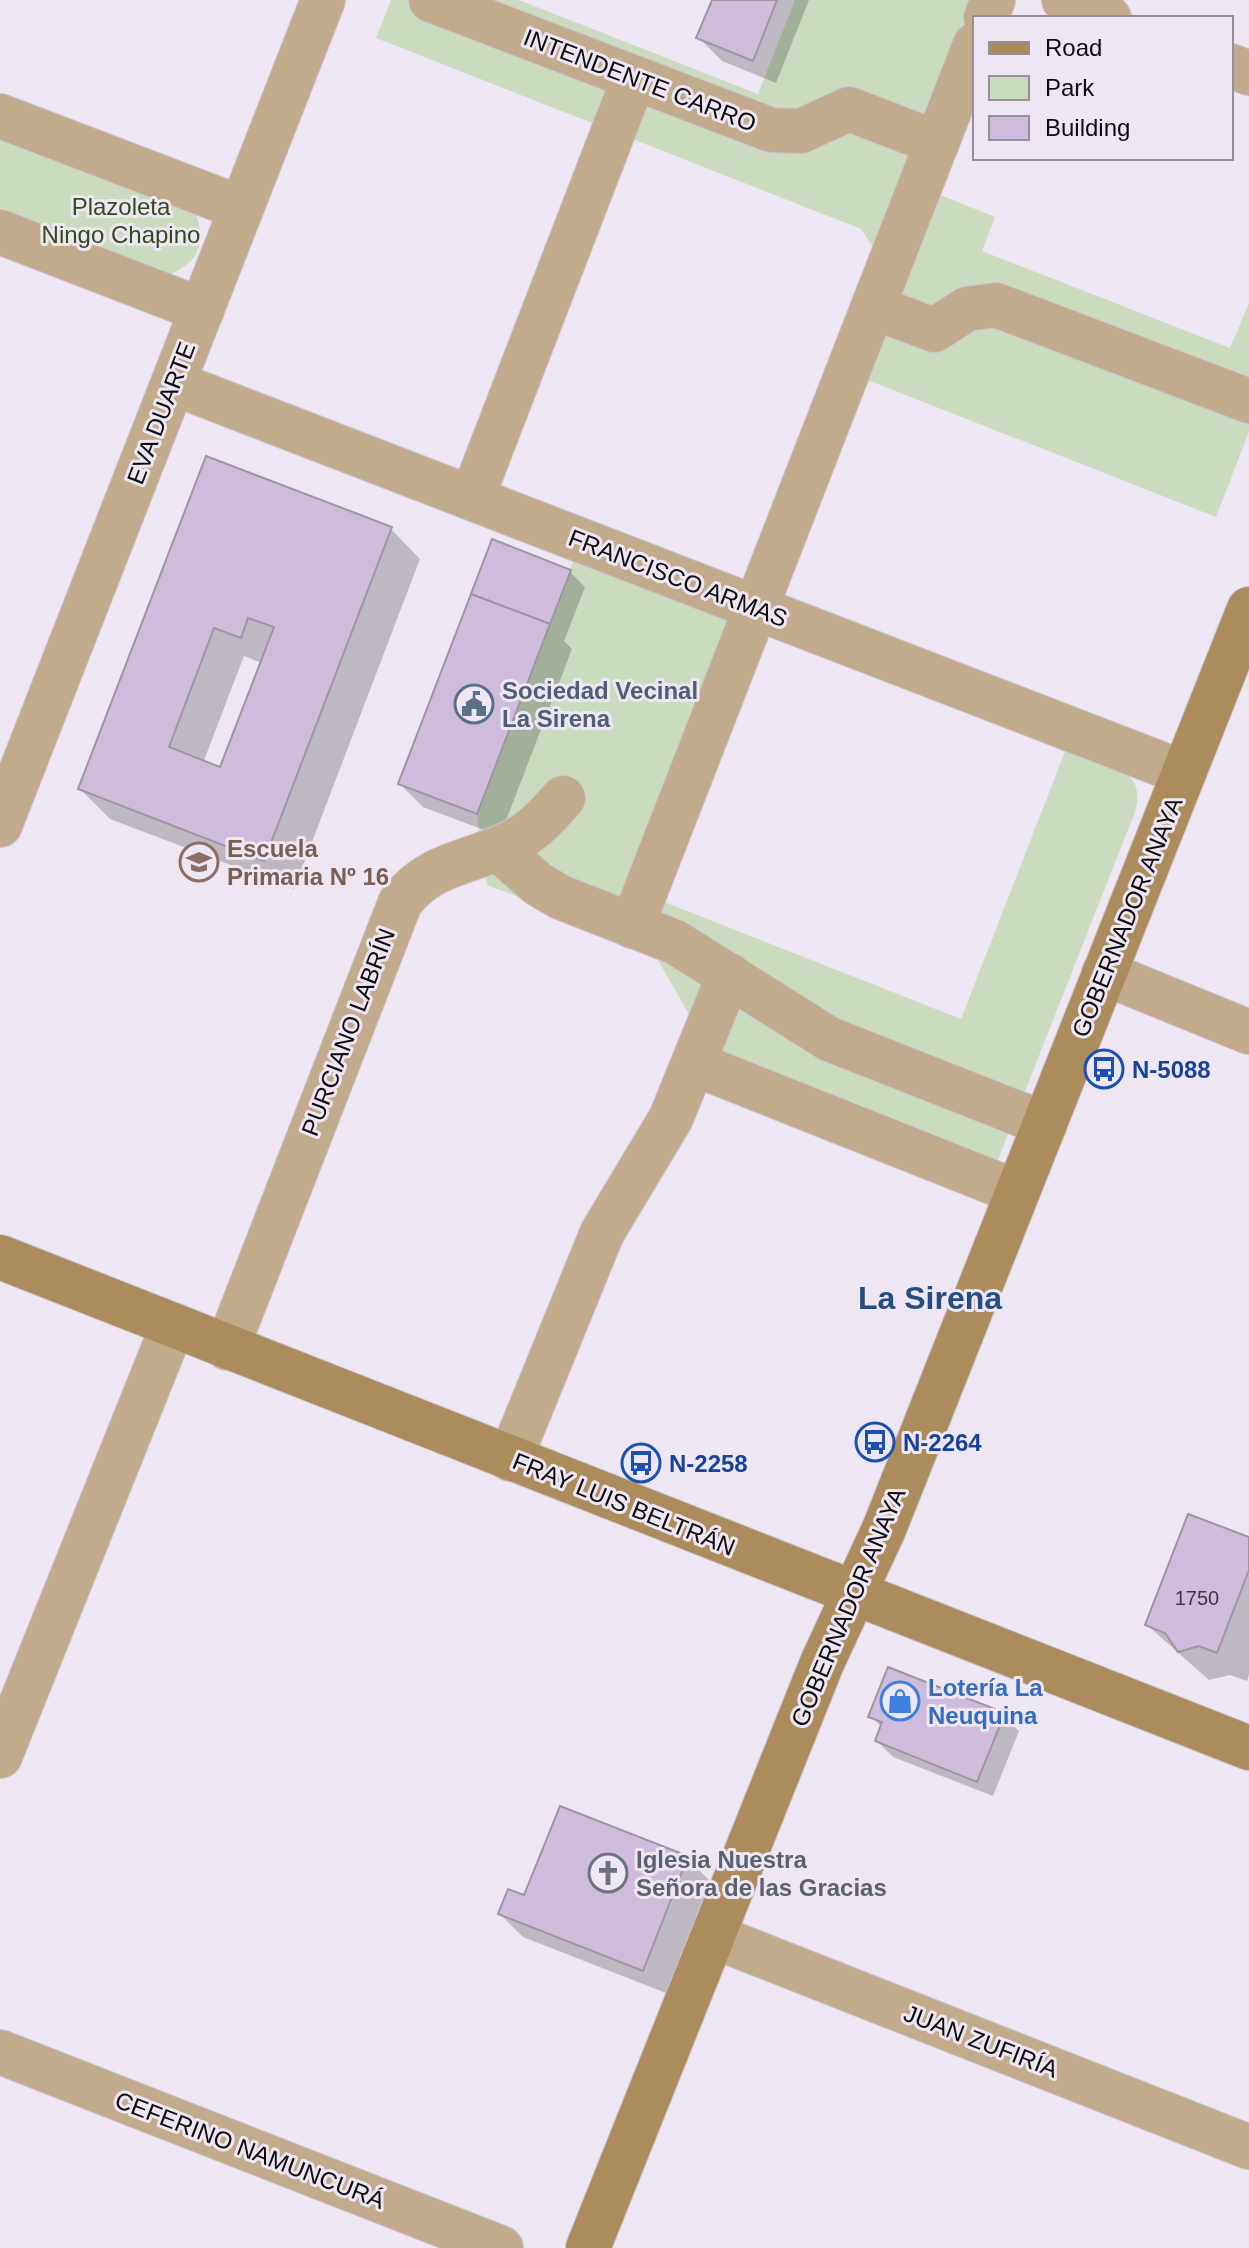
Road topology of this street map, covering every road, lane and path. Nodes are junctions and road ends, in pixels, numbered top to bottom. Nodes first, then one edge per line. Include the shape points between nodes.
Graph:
1 (323, 0) edge
2 (431, 0) edge
3 (1064, 0) edge
4 (1104, 16) edge
5 (973, 50) edge
6 (634, 78) junction
7 (0, 116) edge
8 (937, 143) junction
9 (241, 208) junction
10 (0, 232) edge
11 (873, 307) junction
12 (202, 310) junction
13 (173, 383) junction
14 (1249, 401) edge
15 (472, 498) junction
16 (756, 608) junction
17 (1249, 609) edge
18 (1184, 773) junction
19 (563, 798) dead end
20 (0, 825) edge
21 (498, 849) junction
22 (632, 926) junction
23 (1104, 973) junction
24 (729, 975) junction
25 (1249, 1032) edge
26 (695, 1064) junction
27 (1045, 1124) junction
28 (1017, 1192) junction
29 (0, 1257) edge
30 (173, 1325) junction
31 (227, 1348) junction
32 (510, 1459) junction
33 (854, 1595) junction
34 (1249, 1748) edge
35 (0, 1756) edge
36 (713, 1936) junction
37 (0, 2052) edge
38 (1249, 2147) edge
39 (501, 2248) edge
40 (588, 2248) edge

1 - 9 street, EVA DUARTE
2 - 6 street, INTENDENTE CARRO
3 - 4 street
5 - 8 street
6 - 8 street, INTENDENTE CARRO via 787,133 849,109
6 - 15 street
7 - 9 street
8 - 11 street
9 - 12 street, EVA DUARTE
10 - 12 street
11 - 14 street via 934,330 967,309 996,305
11 - 16 street
12 - 13 street, EVA DUARTE
13 - 15 street, FRANCISCO ARMAS
13 - 20 street, EVA DUARTE
15 - 16 street, FRANCISCO ARMAS
16 - 18 street, FRANCISCO ARMAS
16 - 22 street
17 - 18 street, GOBERNADOR ANAYA
18 - 23 street, GOBERNADOR ANAYA
19 - 21 street, PURCIANO LABRÍN via 530,831
21 - 22 street via 549,891
21 - 31 street, PURCIANO LABRÍN via 432,872 400,903
22 - 24 street via 675,942
23 - 25 street
23 - 27 street, GOBERNADOR ANAYA
24 - 26 street
24 - 27 street via 829,1039
26 - 28 street
26 - 32 street via 671,1118 602,1233
27 - 28 street, GOBERNADOR ANAYA
28 - 33 street, GOBERNADOR ANAYA
29 - 30 street, FRAY LUIS BELTRÁN
30 - 31 street, FRAY LUIS BELTRÁN
30 - 35 street
31 - 32 street, FRAY LUIS BELTRÁN
32 - 33 street, FRAY LUIS BELTRÁN
33 - 34 street, FRAY LUIS BELTRÁN
33 - 36 street, GOBERNADOR ANAYA
36 - 38 street, JUAN ZUFIRÍA
36 - 40 street, GOBERNADOR ANAYA
37 - 39 street, CEFERINO NAMUNCURÁ

